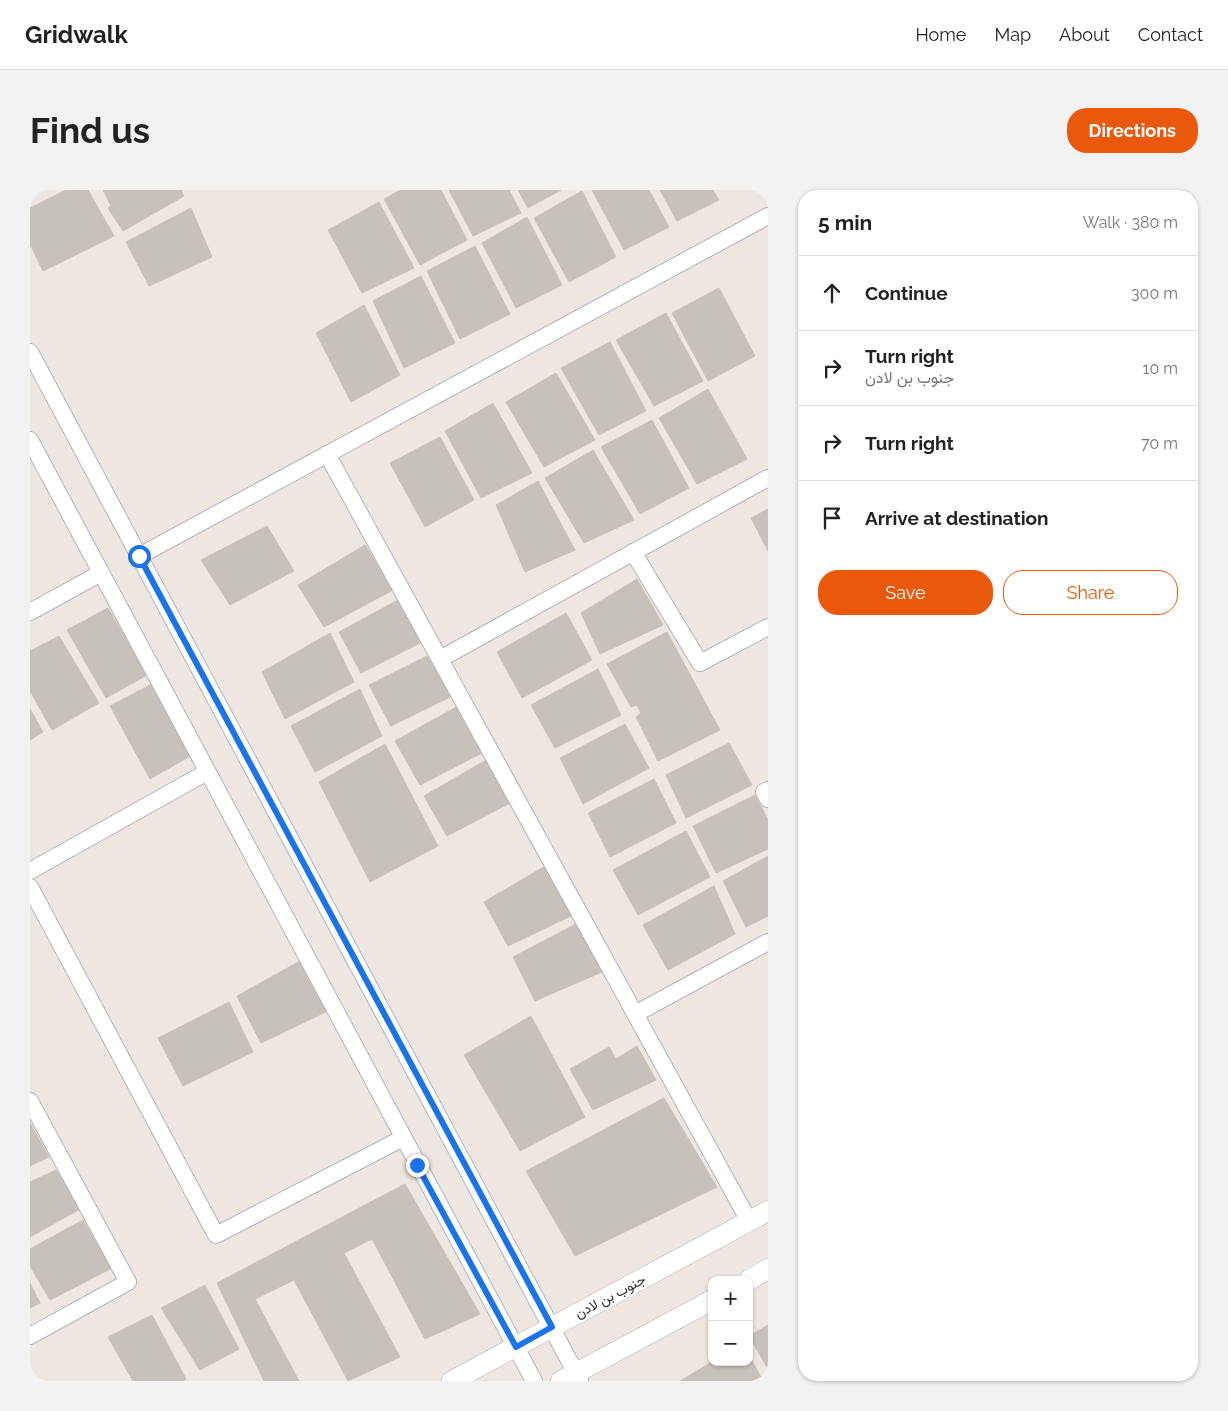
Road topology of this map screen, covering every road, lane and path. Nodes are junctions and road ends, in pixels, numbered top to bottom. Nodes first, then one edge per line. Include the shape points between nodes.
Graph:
1 (768, 216) edge
2 (30, 352) edge
3 (30, 440) edge
4 (327, 454) junction
5 (768, 478) edge
6 (633, 552) junction
7 (139, 556) junction
8 (101, 573) junction
9 (30, 612) edge
10 (768, 627) edge
11 (440, 659) junction
12 (207, 772) junction
13 (768, 790) edge
14 (768, 799) edge
15 (30, 871) edge
16 (30, 887) edge
17 (768, 942) edge
18 (635, 1014) junction
19 (30, 1101) edge
20 (402, 1138) junction
21 (768, 1211) edge
22 (749, 1222) junction
23 (768, 1270) edge
24 (753, 1278) edge
25 (708, 1302) edge
26 (552, 1327) junction
27 (30, 1336) edge
28 (516, 1347) junction
29 (572, 1378) edge
30 (452, 1381) edge
31 (534, 1381) edge

1 - 4 street
2 - 7 street
3 - 8 street
4 - 7 street
4 - 11 street
5 - 6 street
6 - 10 street via 700,663
6 - 11 street
7 - 26 street
8 - 9 street
8 - 12 street
11 - 18 street
12 - 15 street
12 - 20 street
13 - 14 street via 764,792
16 - 20 street via 216,1235
17 - 18 street
18 - 22 street
19 - 27 street via 128,1282
20 - 28 street
21 - 22 street, جنوب بن لادن
22 - 26 street, جنوب بن لادن
23 - 24 street
25 - 29 street
26 - 28 street, جنوب بن لادن
26 - 29 street
28 - 30 street, جنوب بن لادن
28 - 31 street

